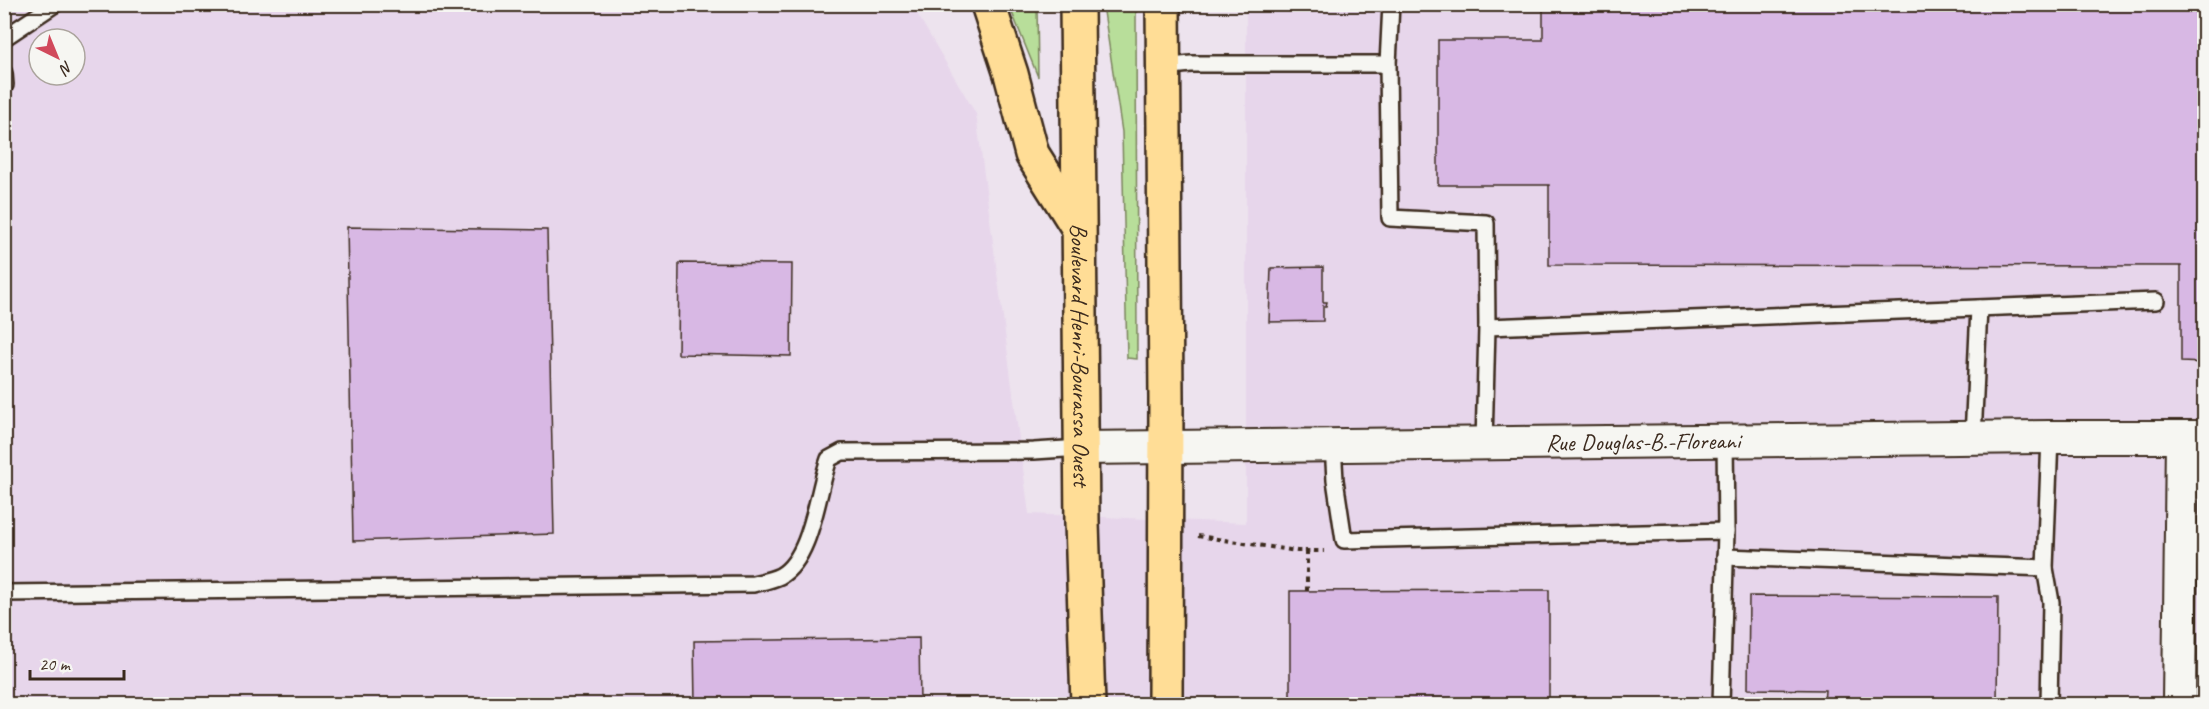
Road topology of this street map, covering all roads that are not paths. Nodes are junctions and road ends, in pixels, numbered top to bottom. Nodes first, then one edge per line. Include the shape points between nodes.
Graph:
1 (55, 4) edge
2 (988, 4) edge
3 (1077, 4) edge
4 (1163, 4) edge
5 (1391, 4) edge
6 (4, 39) edge
7 (1388, 64) junction
8 (1163, 67) junction
9 (4, 73) edge
10 (5, 85) edge
11 (1078, 227) junction
12 (2156, 301) dead end
13 (1978, 308) junction
14 (1487, 327) junction
15 (2050, 437) junction
16 (2193, 437) edge
17 (1973, 438) junction
18 (1725, 440) junction
19 (1484, 443) junction
20 (1333, 445) junction
21 (1166, 447) junction
22 (1081, 448) junction
23 (1726, 531) junction
24 (1725, 557) junction
25 (2045, 568) junction
26 (4, 593) edge
27 (1088, 705) edge
28 (1165, 705) edge
29 (1721, 705) edge
30 (2049, 705) edge
31 (2179, 705) edge

1 - 6 lane
2 - 11 main road via 1032,154
3 - 11 main road, Boulevard Henri-Bourassa Ouest
4 - 8 main road
5 - 7 lane
7 - 8 lane
7 - 14 lane via 1390,218 1486,223
8 - 21 main road
9 - 10 lane
11 - 22 main road, Boulevard Henri-Bourassa Ouest
12 - 13 lane
13 - 14 lane
13 - 17 lane
14 - 19 lane
15 - 16 street, Rue Douglas-B.-Floreani
15 - 17 street, Rue Douglas-B.-Floreani
15 - 25 lane
16 - 31 street
17 - 18 street, Rue Douglas-B.-Floreani
18 - 19 street, Rue Douglas-B.-Floreani
18 - 23 lane
19 - 20 street, Rue Douglas-B.-Floreani
20 - 21 street, Rue Douglas-B.-Floreani
20 - 23 lane via 1344,540
21 - 22 street, Rue Douglas-B.-Floreani
21 - 28 main road
22 - 26 lane via 842,453 829,459 800,556 780,576 753,584
22 - 27 main road, Boulevard Henri-Bourassa Ouest
23 - 24 lane
24 - 25 lane
24 - 29 lane
25 - 30 lane via 2051,602

